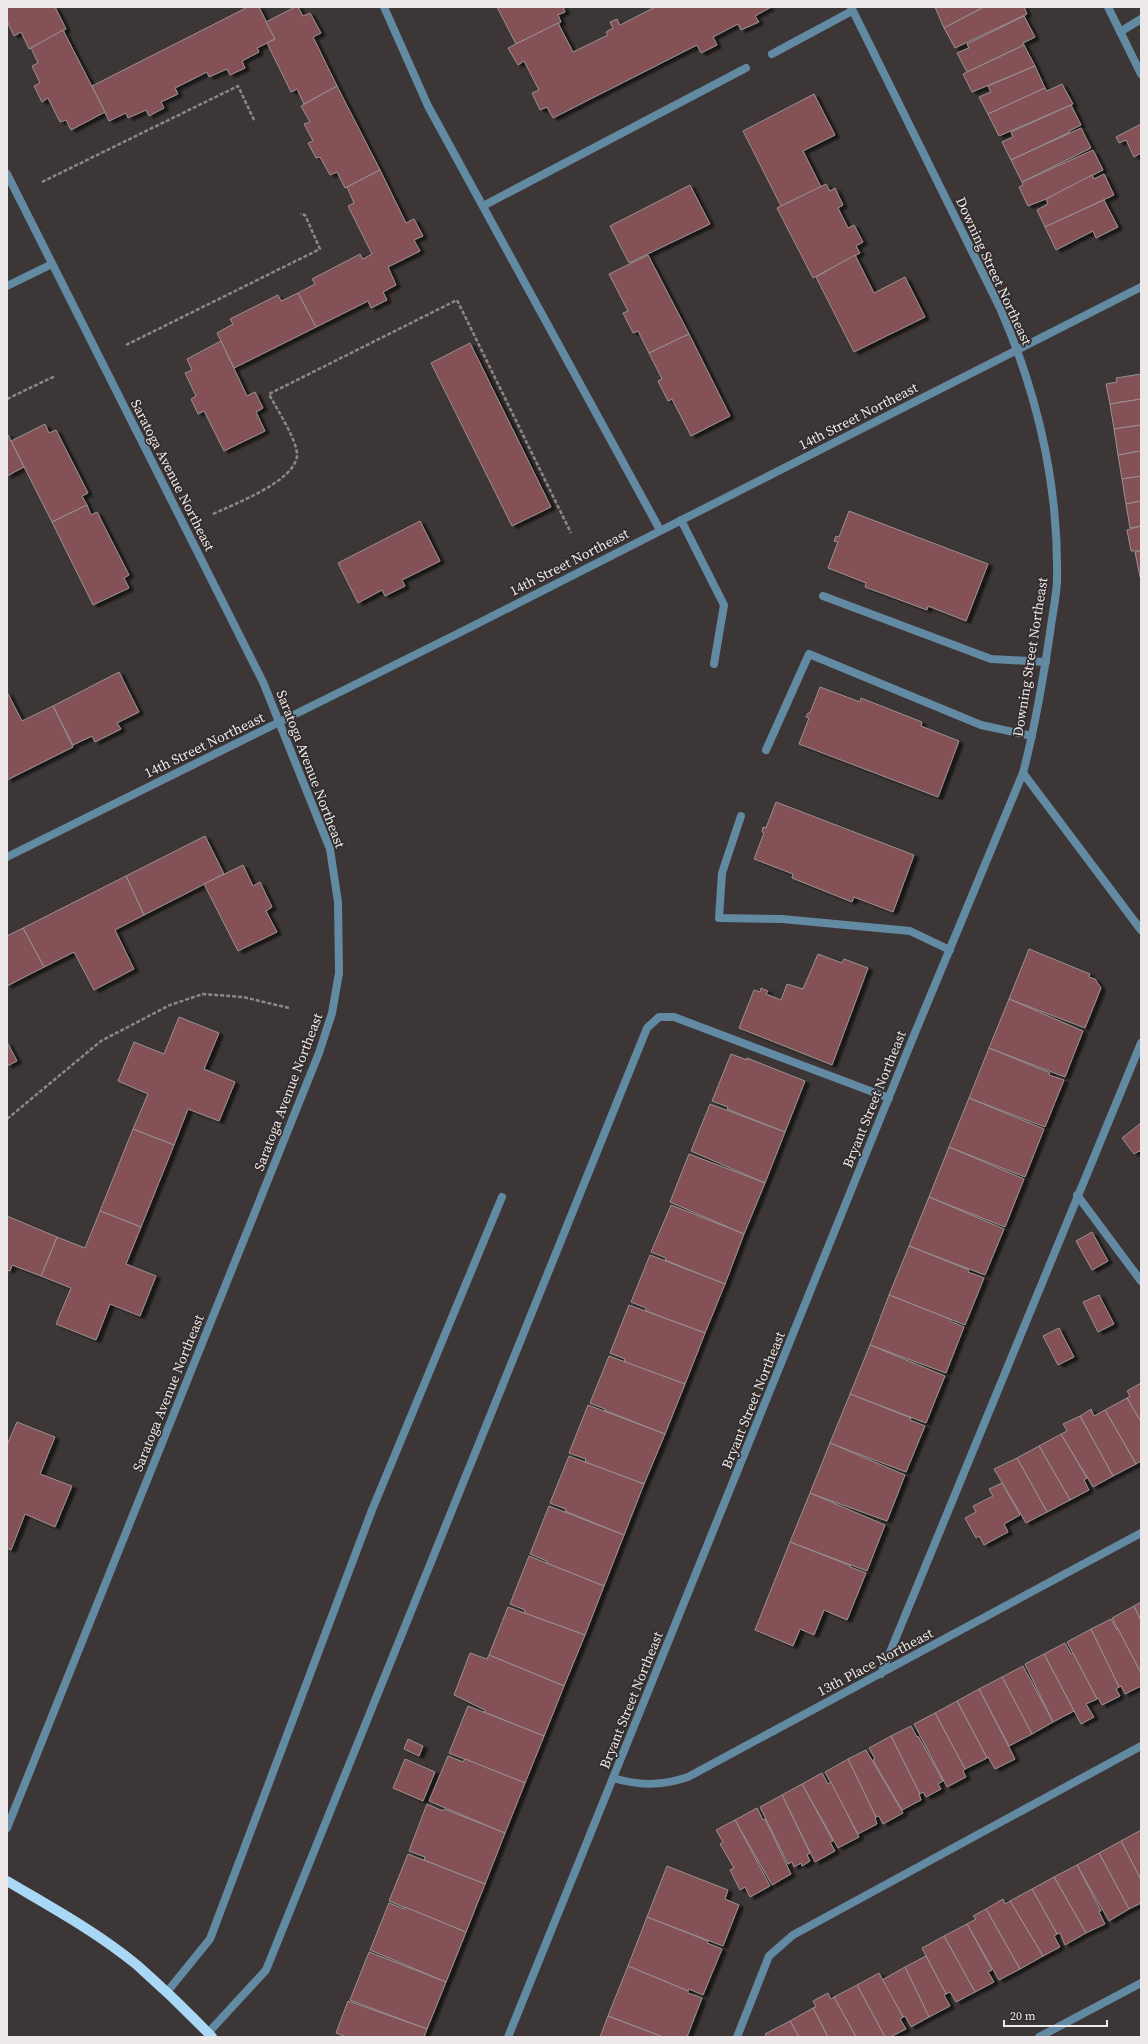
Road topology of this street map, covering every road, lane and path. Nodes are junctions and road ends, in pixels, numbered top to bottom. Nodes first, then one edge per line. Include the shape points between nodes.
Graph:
1 (384, 7) edge
2 (1108, 7) edge
3 (852, 9) edge
4 (1141, 19) edge
5 (1120, 32) junction
6 (772, 54) dead end
7 (746, 68) dead end
8 (1141, 74) edge
9 (255, 122) dead end
10 (7, 174) edge
11 (42, 182) dead end
12 (483, 206) junction
13 (300, 214) dead end
14 (52, 264) junction
15 (7, 286) edge
16 (1141, 288) edge
17 (126, 345) dead end
18 (1018, 349) junction
19 (56, 376) dead end
20 (7, 399) edge
21 (213, 514) dead end
22 (681, 520) junction
23 (660, 530) junction
24 (571, 533) dead end
25 (823, 596) dead end
26 (1046, 662) junction
27 (714, 664) dead end
28 (279, 722) junction
29 (1032, 736) junction
30 (766, 750) dead end
31 (1023, 773) junction
32 (741, 816) dead end
33 (7, 857) edge
34 (1141, 930) edge
35 (950, 950) junction
36 (289, 1008) dead end
37 (1141, 1043) edge
38 (889, 1098) junction
39 (7, 1119) edge
40 (1077, 1195) junction
41 (502, 1197) dead end
42 (1141, 1282) edge
43 (1141, 1533) edge
44 (881, 1674) junction
45 (1141, 1746) edge
46 (613, 1778) junction
47 (7, 1828) edge
48 (7, 1881) edge
49 (1141, 1983) edge
50 (167, 1992) junction
51 (210, 2035) edge
52 (508, 2037) edge
53 (738, 2037) edge
54 (1039, 2037) edge

1 - 12 street via 428,106
2 - 5 street
3 - 6 street
3 - 18 street, Downing Street Northeast via 997,301
4 - 5 street
5 - 8 street
7 - 12 street
9 - 11 path via 238,86
10 - 14 street, Saratoga Avenue Northeast
12 - 23 street
13 - 17 path via 304,215 320,249
14 - 15 street
14 - 28 street, Saratoga Avenue Northeast via 263,682
16 - 18 street, 14th Street Northeast
18 - 22 street, 14th Street Northeast
18 - 26 street, Downing Street Northeast via 1044,443 1055,517 1056,584
19 - 20 path
21 - 24 path via 282,479 292,467 297,456 295,446 269,394 457,300
22 - 23 street, 14th Street Northeast
22 - 27 street via 724,605
23 - 28 street, 14th Street Northeast
25 - 26 street via 992,658
26 - 29 street, Downing Street Northeast
28 - 33 street, 14th Street Northeast
28 - 47 street, Saratoga Avenue Northeast via 321,824 330,849 335,875 340,973 332,1013 319,1053
29 - 30 street via 981,725 809,654
29 - 31 street, Downing Street Northeast
31 - 34 street
31 - 35 street, Bryant Street Northeast
32 - 35 street via 722,873 719,918 782,919 910,930
35 - 38 street, Bryant Street Northeast
36 - 39 path via 243,997 203,994 170,1005 101,1041
37 - 40 street
38 - 46 street, Bryant Street Northeast
38 - 51 street via 674,1018 659,1018 647,1028 266,1970
40 - 42 street
40 - 44 street
41 - 50 street via 372,1510 210,1938
43 - 44 street, 13th Place Northeast
44 - 46 street, 13th Place Northeast via 688,1777 653,1784 630,1783
45 - 53 street via 793,1934 770,1956
46 - 52 street, Bryant Street Northeast
48 - 50 main road via 98,1936
49 - 54 street
50 - 51 main road

